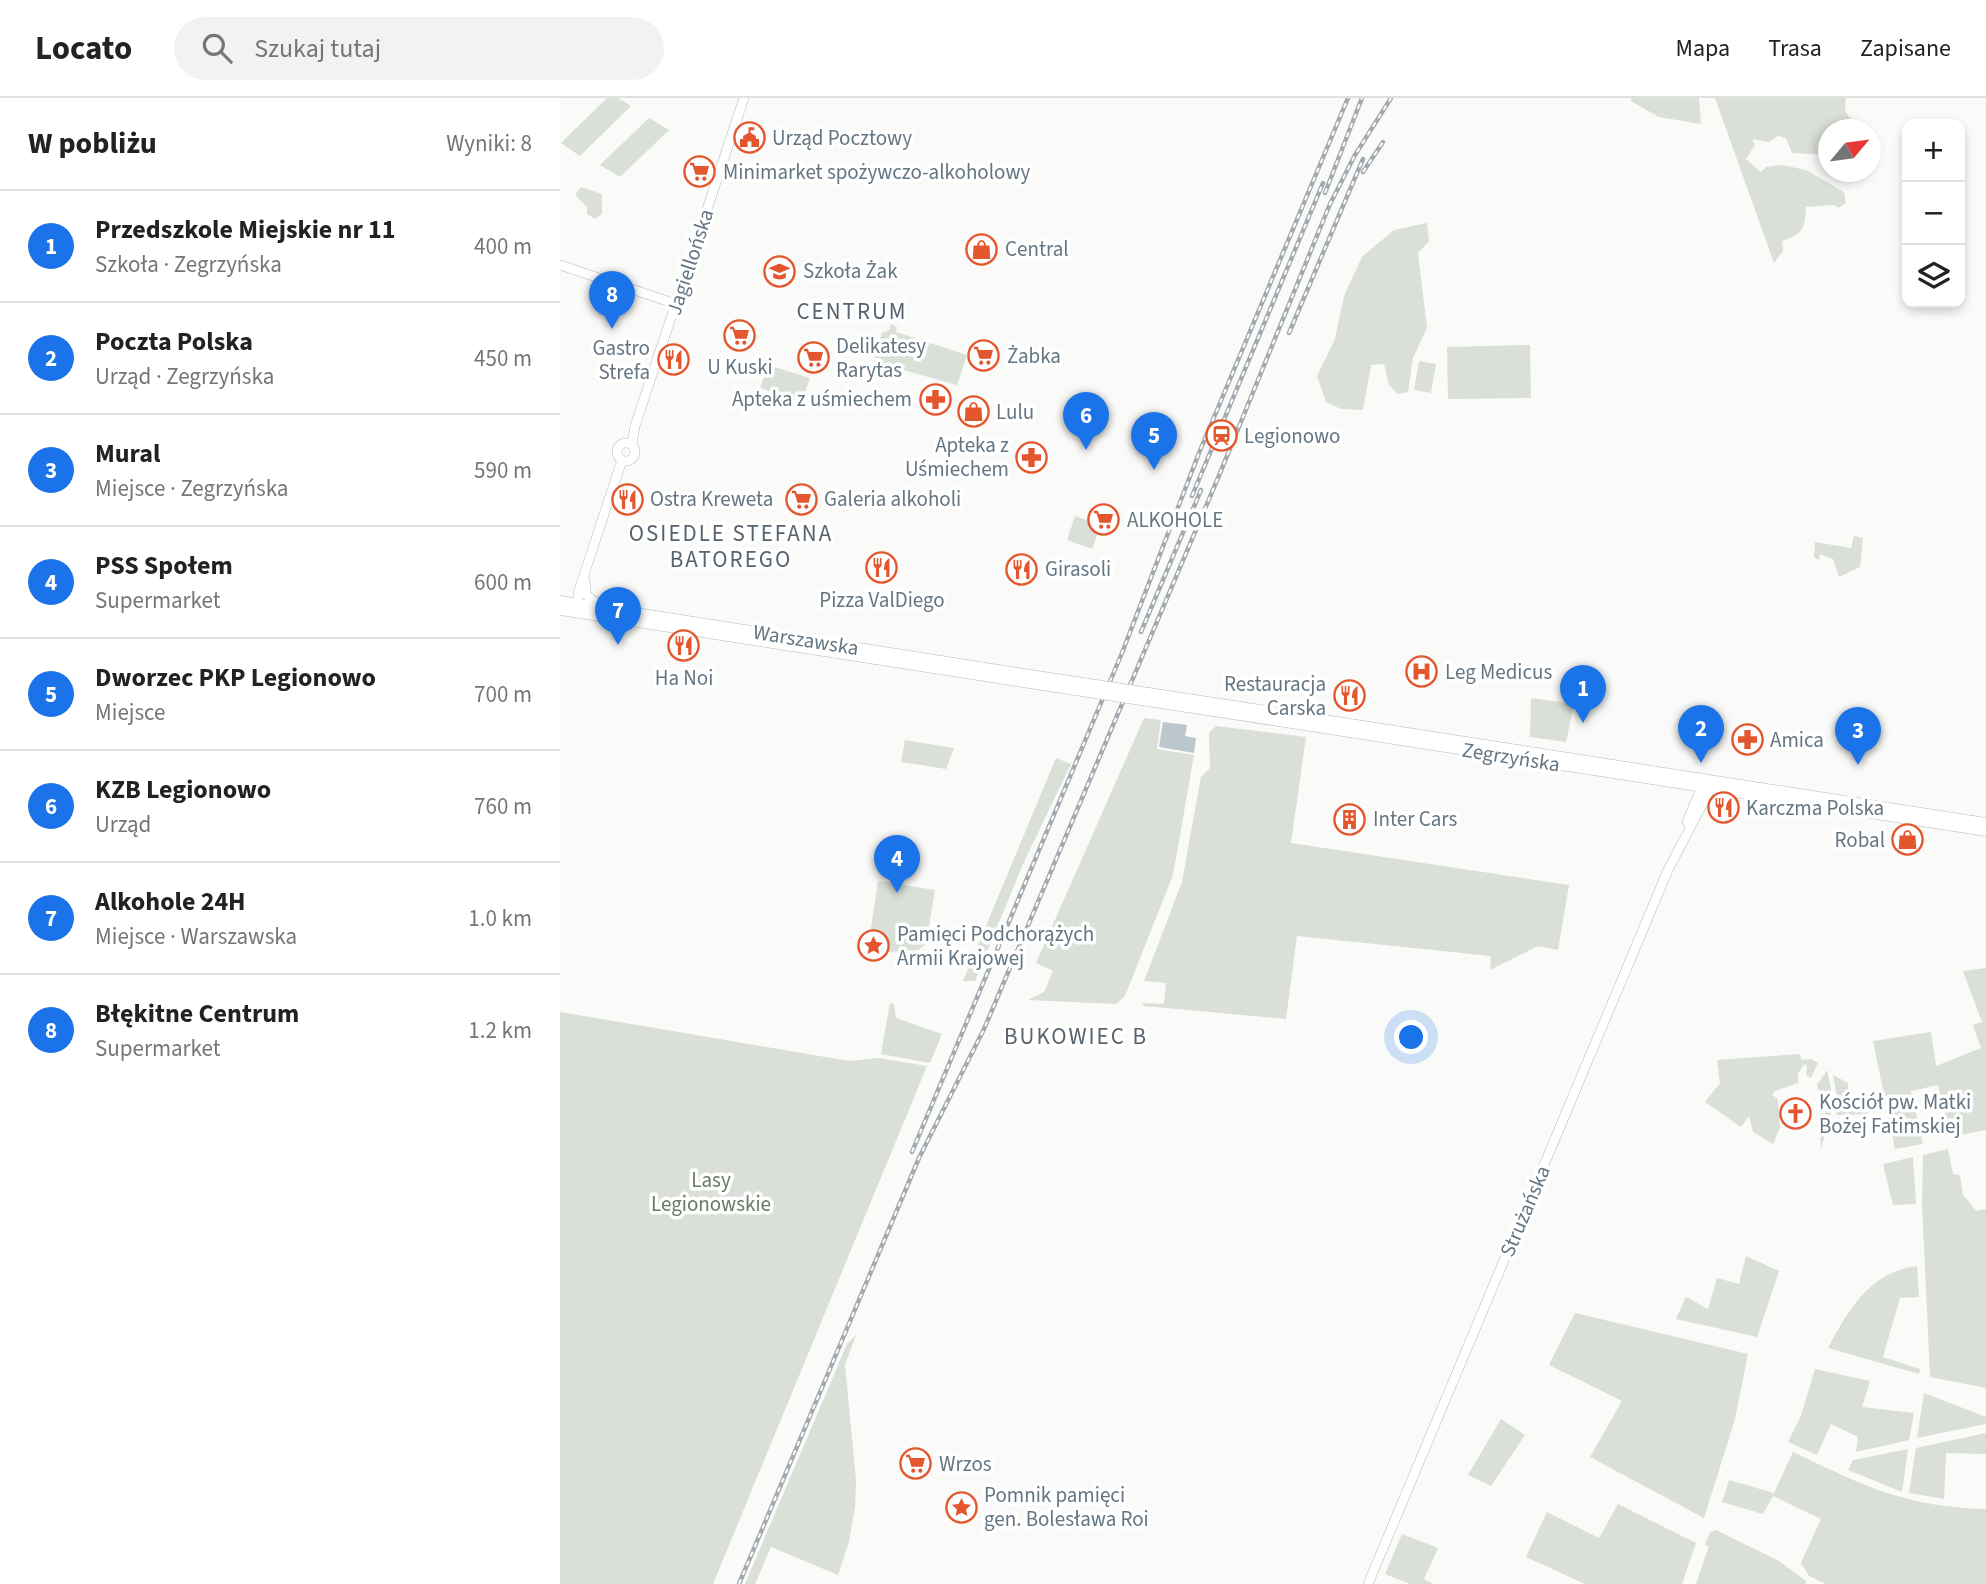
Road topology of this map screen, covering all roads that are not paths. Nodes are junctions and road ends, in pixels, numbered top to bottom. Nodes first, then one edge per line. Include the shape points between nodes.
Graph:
1 (744, 98) edge
2 (560, 265) edge
3 (676, 304) junction
4 (629, 443) junction
5 (625, 460) junction
6 (587, 568) junction
7 (560, 601) edge
8 (576, 604) junction
9 (607, 609) junction
10 (560, 610) edge
11 (584, 613) junction
12 (1036, 680) junction
13 (1234, 710) junction
14 (1712, 779) junction
15 (1705, 788) junction
16 (1986, 823) edge
17 (1986, 831) edge
18 (1368, 1584) edge

1 - 3 main road, Jagiellońska
2 - 3 main road
3 - 4 main road, Jagiellońska
4 - 5 main road via 636,454
4 - 5 main road via 617,450
5 - 6 main road
6 - 8 main road
6 - 9 main road via 586,595
7 - 8 main road, Warszawska
8 - 9 main road, Warszawska
8 - 11 main road
9 - 12 main road, Warszawska
10 - 11 main road, Warszawska
11 - 12 main road, Warszawska
12 - 13 main road, Zegrzyńska, bridge
13 - 14 main road, Zegrzyńska
13 - 15 main road, Zegrzyńska
14 - 15 main road, Strużańska
14 - 16 main road, Zegrzyńska
15 - 17 main road, Zegrzyńska
15 - 18 main road, Strużańska

